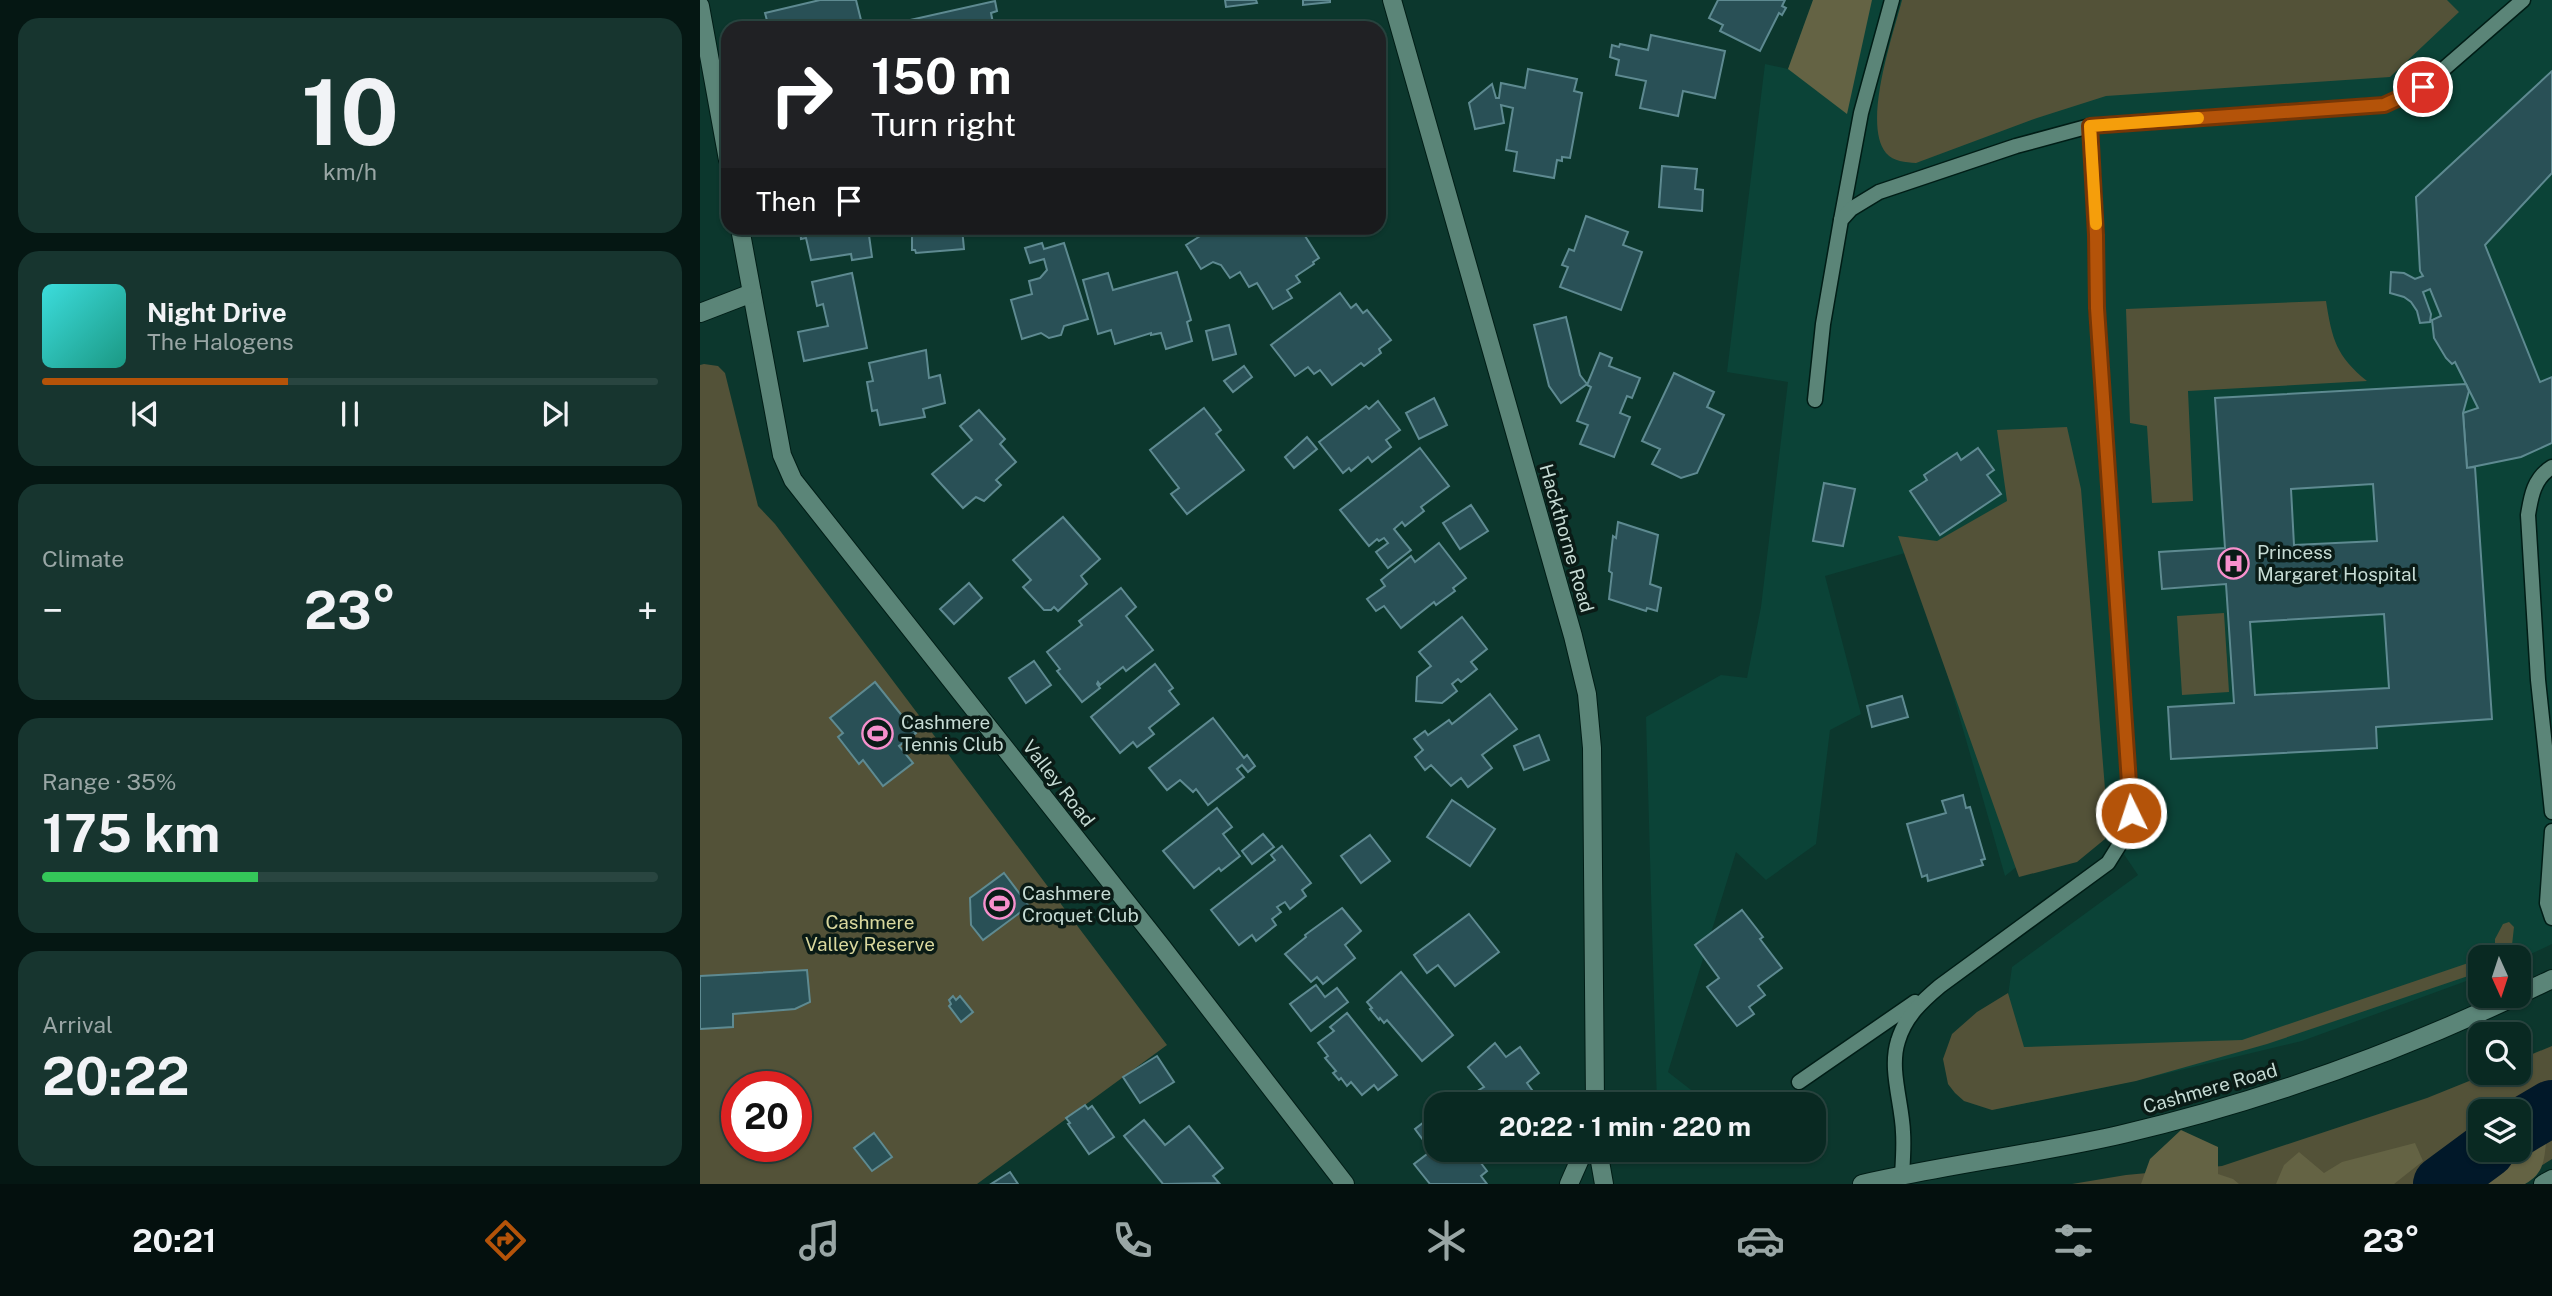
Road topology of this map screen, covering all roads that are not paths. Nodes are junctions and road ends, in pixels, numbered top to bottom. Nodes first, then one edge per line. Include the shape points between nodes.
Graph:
1 (1392, 0) edge
2 (1892, 0) edge
3 (2523, 0) edge
4 (701, 15) edge
5 (721, 122) edge
6 (2090, 126) junction
7 (1841, 220) junction
8 (741, 235) edge
9 (752, 293) junction
10 (700, 313) edge
11 (1815, 400) dead end
12 (2552, 467) edge
13 (2552, 811) edge
14 (2552, 831) edge
15 (2552, 918) edge
16 (2552, 979) edge
17 (1940, 986) junction
18 (1799, 1082) dead end
19 (1595, 1092) edge
20 (1579, 1162) edge
21 (1600, 1162) edge
22 (2552, 1178) edge
23 (1902, 1179) edge
24 (1345, 1184) edge
25 (1569, 1184) edge
26 (1604, 1184) edge
27 (1863, 1184) edge
28 (2543, 1184) edge

1 - 19 street, Hackthorne Road via 1587,694 1595,844
2 - 7 lane via 1861,113
3 - 6 lane via 2423,87 2384,105
4 - 5 street
6 - 7 lane via 1879,192
6 - 17 lane via 2129,831 2108,863
7 - 11 lane
8 - 9 street, Valley Road
9 - 10 street
9 - 24 street, Valley Road via 782,455 793,480
12 - 13 lane via 2531,492 2528,515
14 - 15 lane via 2547,903
16 - 23 street, Cashmere Road via 2427,1036 2249,1100 2122,1134
17 - 18 lane
17 - 23 lane via 1920,1003 1898,1041
20 - 25 street
21 - 26 street
22 - 28 street
23 - 27 street, Cashmere Road

